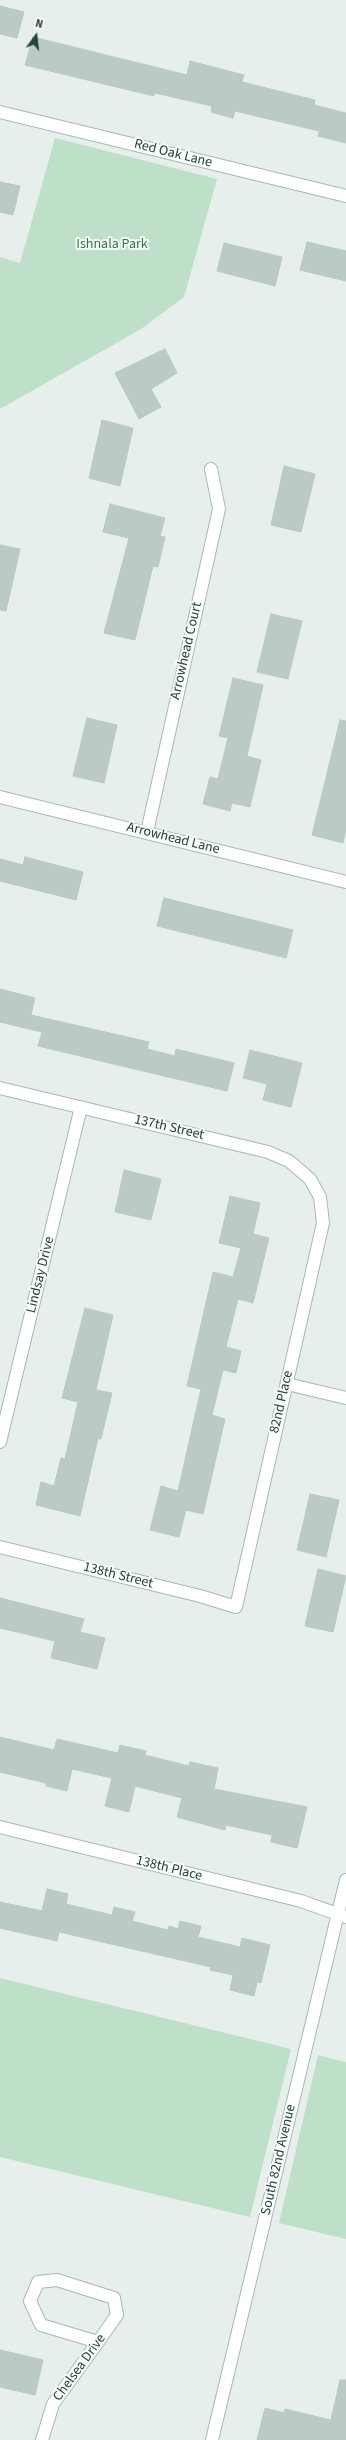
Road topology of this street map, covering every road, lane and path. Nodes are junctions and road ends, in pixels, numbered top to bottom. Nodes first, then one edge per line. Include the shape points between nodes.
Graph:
1 (0, 112) edge
2 (346, 196) edge
3 (211, 469) dead end
4 (0, 797) edge
5 (147, 832) junction
6 (346, 882) edge
7 (0, 1088) edge
8 (81, 1107) junction
9 (320, 1197) joint
10 (287, 1384) junction
11 (346, 1398) edge
12 (0, 1442) edge
13 (0, 1547) edge
14 (236, 1607) joint
15 (0, 1828) edge
16 (346, 1880) edge
17 (341, 1915) edge
18 (98, 2342) junction
19 (42, 2440) edge
20 (212, 2440) edge

1 - 2 street, Red Oak Lane
3 - 5 street, Arrowhead Court via 219,509
4 - 5 street, Arrowhead Lane
5 - 6 street, Arrowhead Lane
7 - 8 street, 137th Street
8 - 9 street, 137th Street via 268,1152 302,1170
8 - 12 street, Lindsay Drive
9 - 10 street, 82nd Place via 323,1211 320,1240
10 - 11 street
10 - 14 street, 82nd Place
13 - 14 street, 138th Street
15 - 17 street, 138th Place via 301,1901
16 - 17 street, South 82nd Avenue
17 - 20 street, South 82nd Avenue
18 - 18 street, Chelsea Drive via 41,2325 30,2301 38,2282 57,2280 114,2298 117,2316
18 - 19 street, Chelsea Drive via 53,2404

